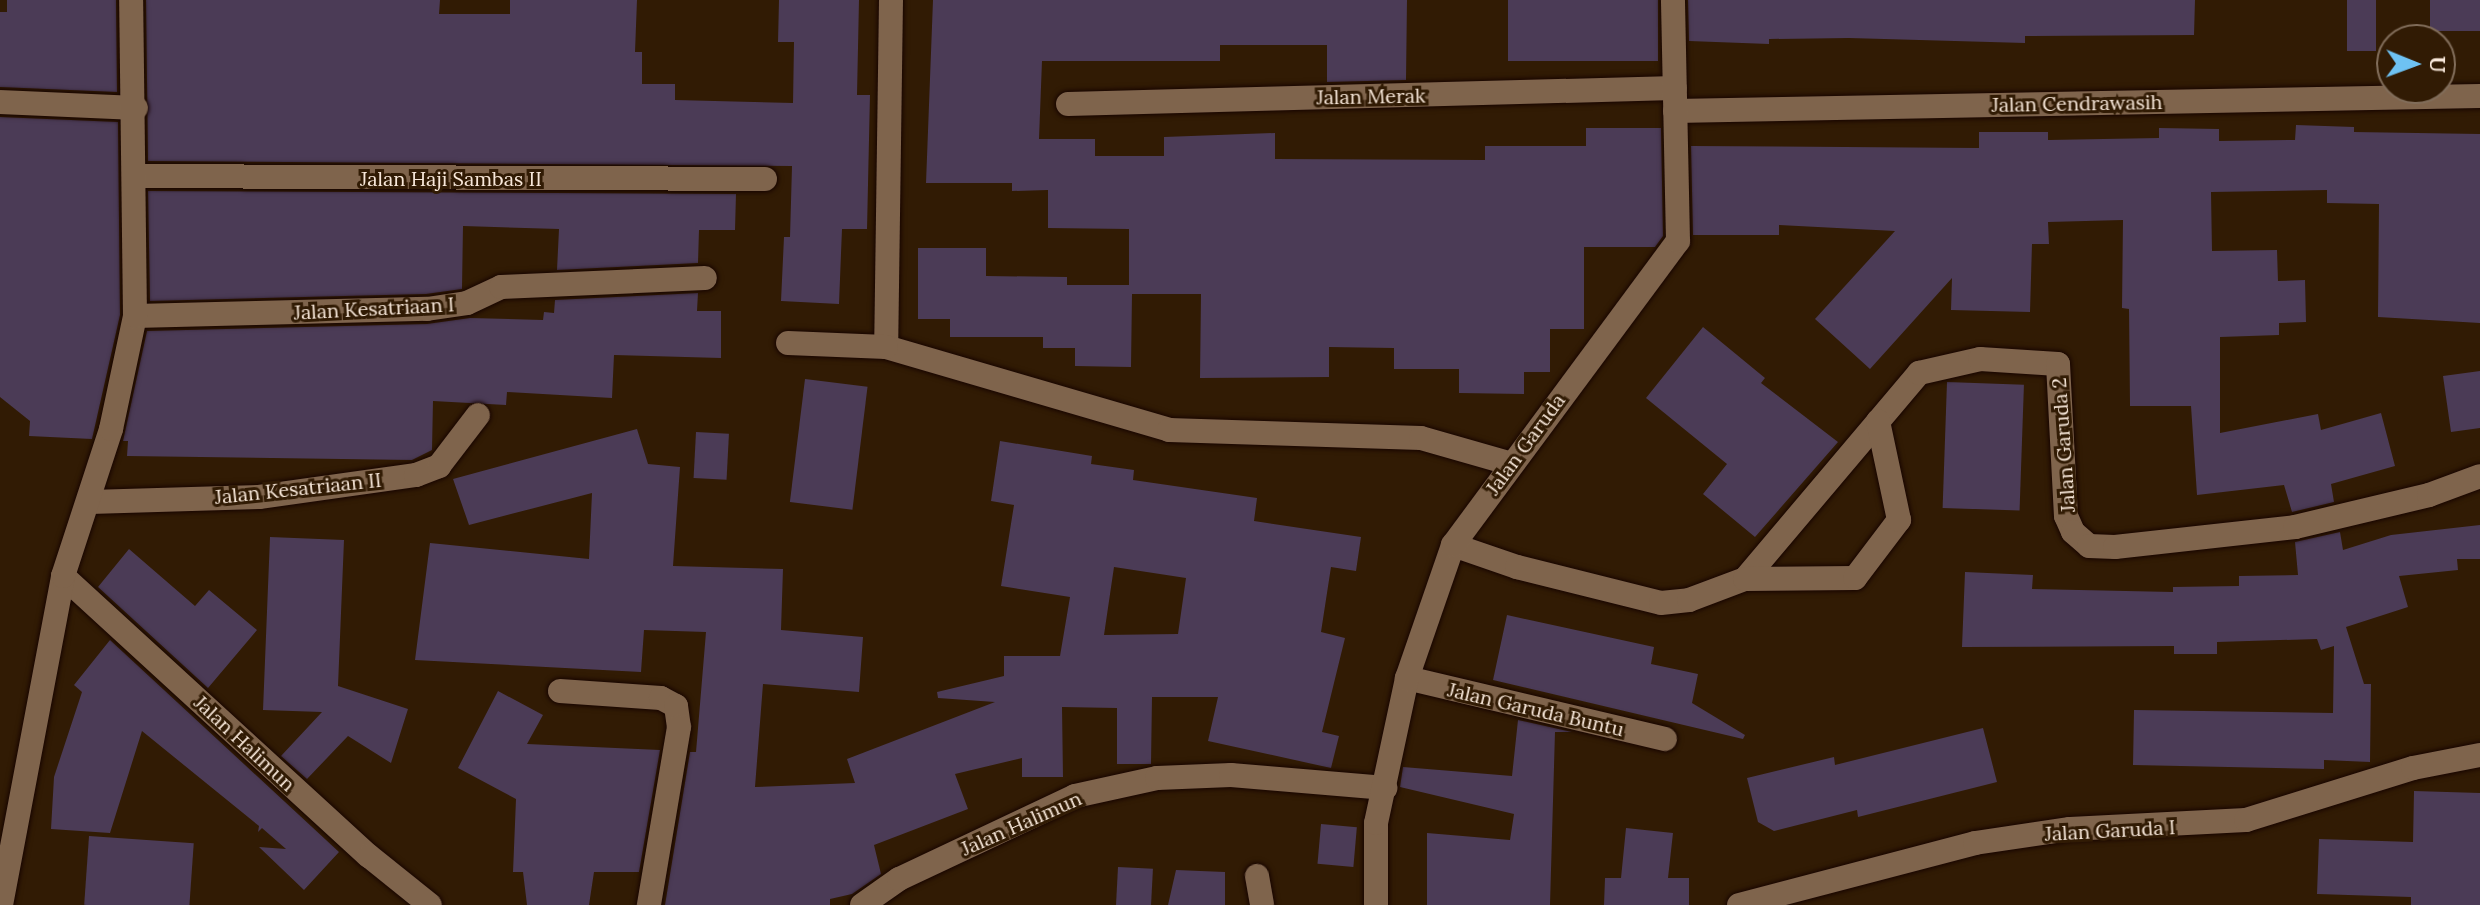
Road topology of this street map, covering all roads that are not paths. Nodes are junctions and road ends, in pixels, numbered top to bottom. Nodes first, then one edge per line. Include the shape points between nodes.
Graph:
1 (131, 0) edge
2 (891, 0) edge
3 (1673, 0) edge
4 (2480, 96) edge
5 (1675, 100) junction
6 (0, 102) edge
7 (1068, 104) dead end
8 (136, 108) junction
9 (136, 176) junction
10 (765, 179) dead end
11 (705, 278) dead end
12 (135, 316) junction
13 (788, 343) dead end
14 (886, 347) junction
15 (478, 415) dead end
16 (1878, 421) junction
17 (1509, 463) junction
18 (2480, 476) edge
19 (90, 502) junction
20 (1453, 545) junction
21 (63, 576) junction
22 (1745, 579) junction
23 (1407, 678) junction
24 (560, 691) dead end
25 (1665, 739) dead end
26 (2480, 755) edge
27 (1385, 788) junction
28 (1257, 876) dead end
29 (1, 905) edge
30 (430, 905) edge
31 (649, 905) edge
32 (862, 905) edge
33 (1262, 905) edge
34 (1376, 905) edge
35 (1739, 905) edge

1 - 8 street
2 - 14 street
3 - 5 street, Jalan Garuda
4 - 5 street, Jalan Cendrawasih
5 - 7 street, Jalan Merak
5 - 17 street, Jalan Garuda via 1678,241
6 - 8 street
8 - 9 street
9 - 10 street, Jalan Haji Sambas II
9 - 12 street
11 - 12 street, Jalan Kesatriaan I via 501,287 467,303 427,309
12 - 19 street
13 - 14 street
14 - 17 street via 1169,430 1421,438
15 - 19 street, Jalan Kesatriaan II via 439,466 416,475 259,497
16 - 18 street, Jalan Garuda 2 via 1919,373 1980,359 2058,364 2066,516 2073,532 2089,546 2295,527 2429,495
16 - 22 street, Jalan Garuda 2
16 - 22 street via 1899,520 1855,578
17 - 20 street, Jalan Garuda
19 - 21 street
20 - 22 street, Jalan Garuda 2 via 1517,567 1661,603 1689,600
20 - 23 street, Jalan Garuda
21 - 29 street
21 - 30 street, Jalan Halimun via 369,856
23 - 25 street, Jalan Garuda Buntu
23 - 27 street, Jalan Garuda
24 - 31 street via 661,698 676,706 679,727
26 - 35 street, Jalan Garuda I via 2413,768 2246,820 2070,829 1975,843
27 - 32 street, Jalan Halimun via 1231,775 1157,778 1075,796 899,879
27 - 34 street, Jalan Garuda via 1376,823
28 - 33 street

